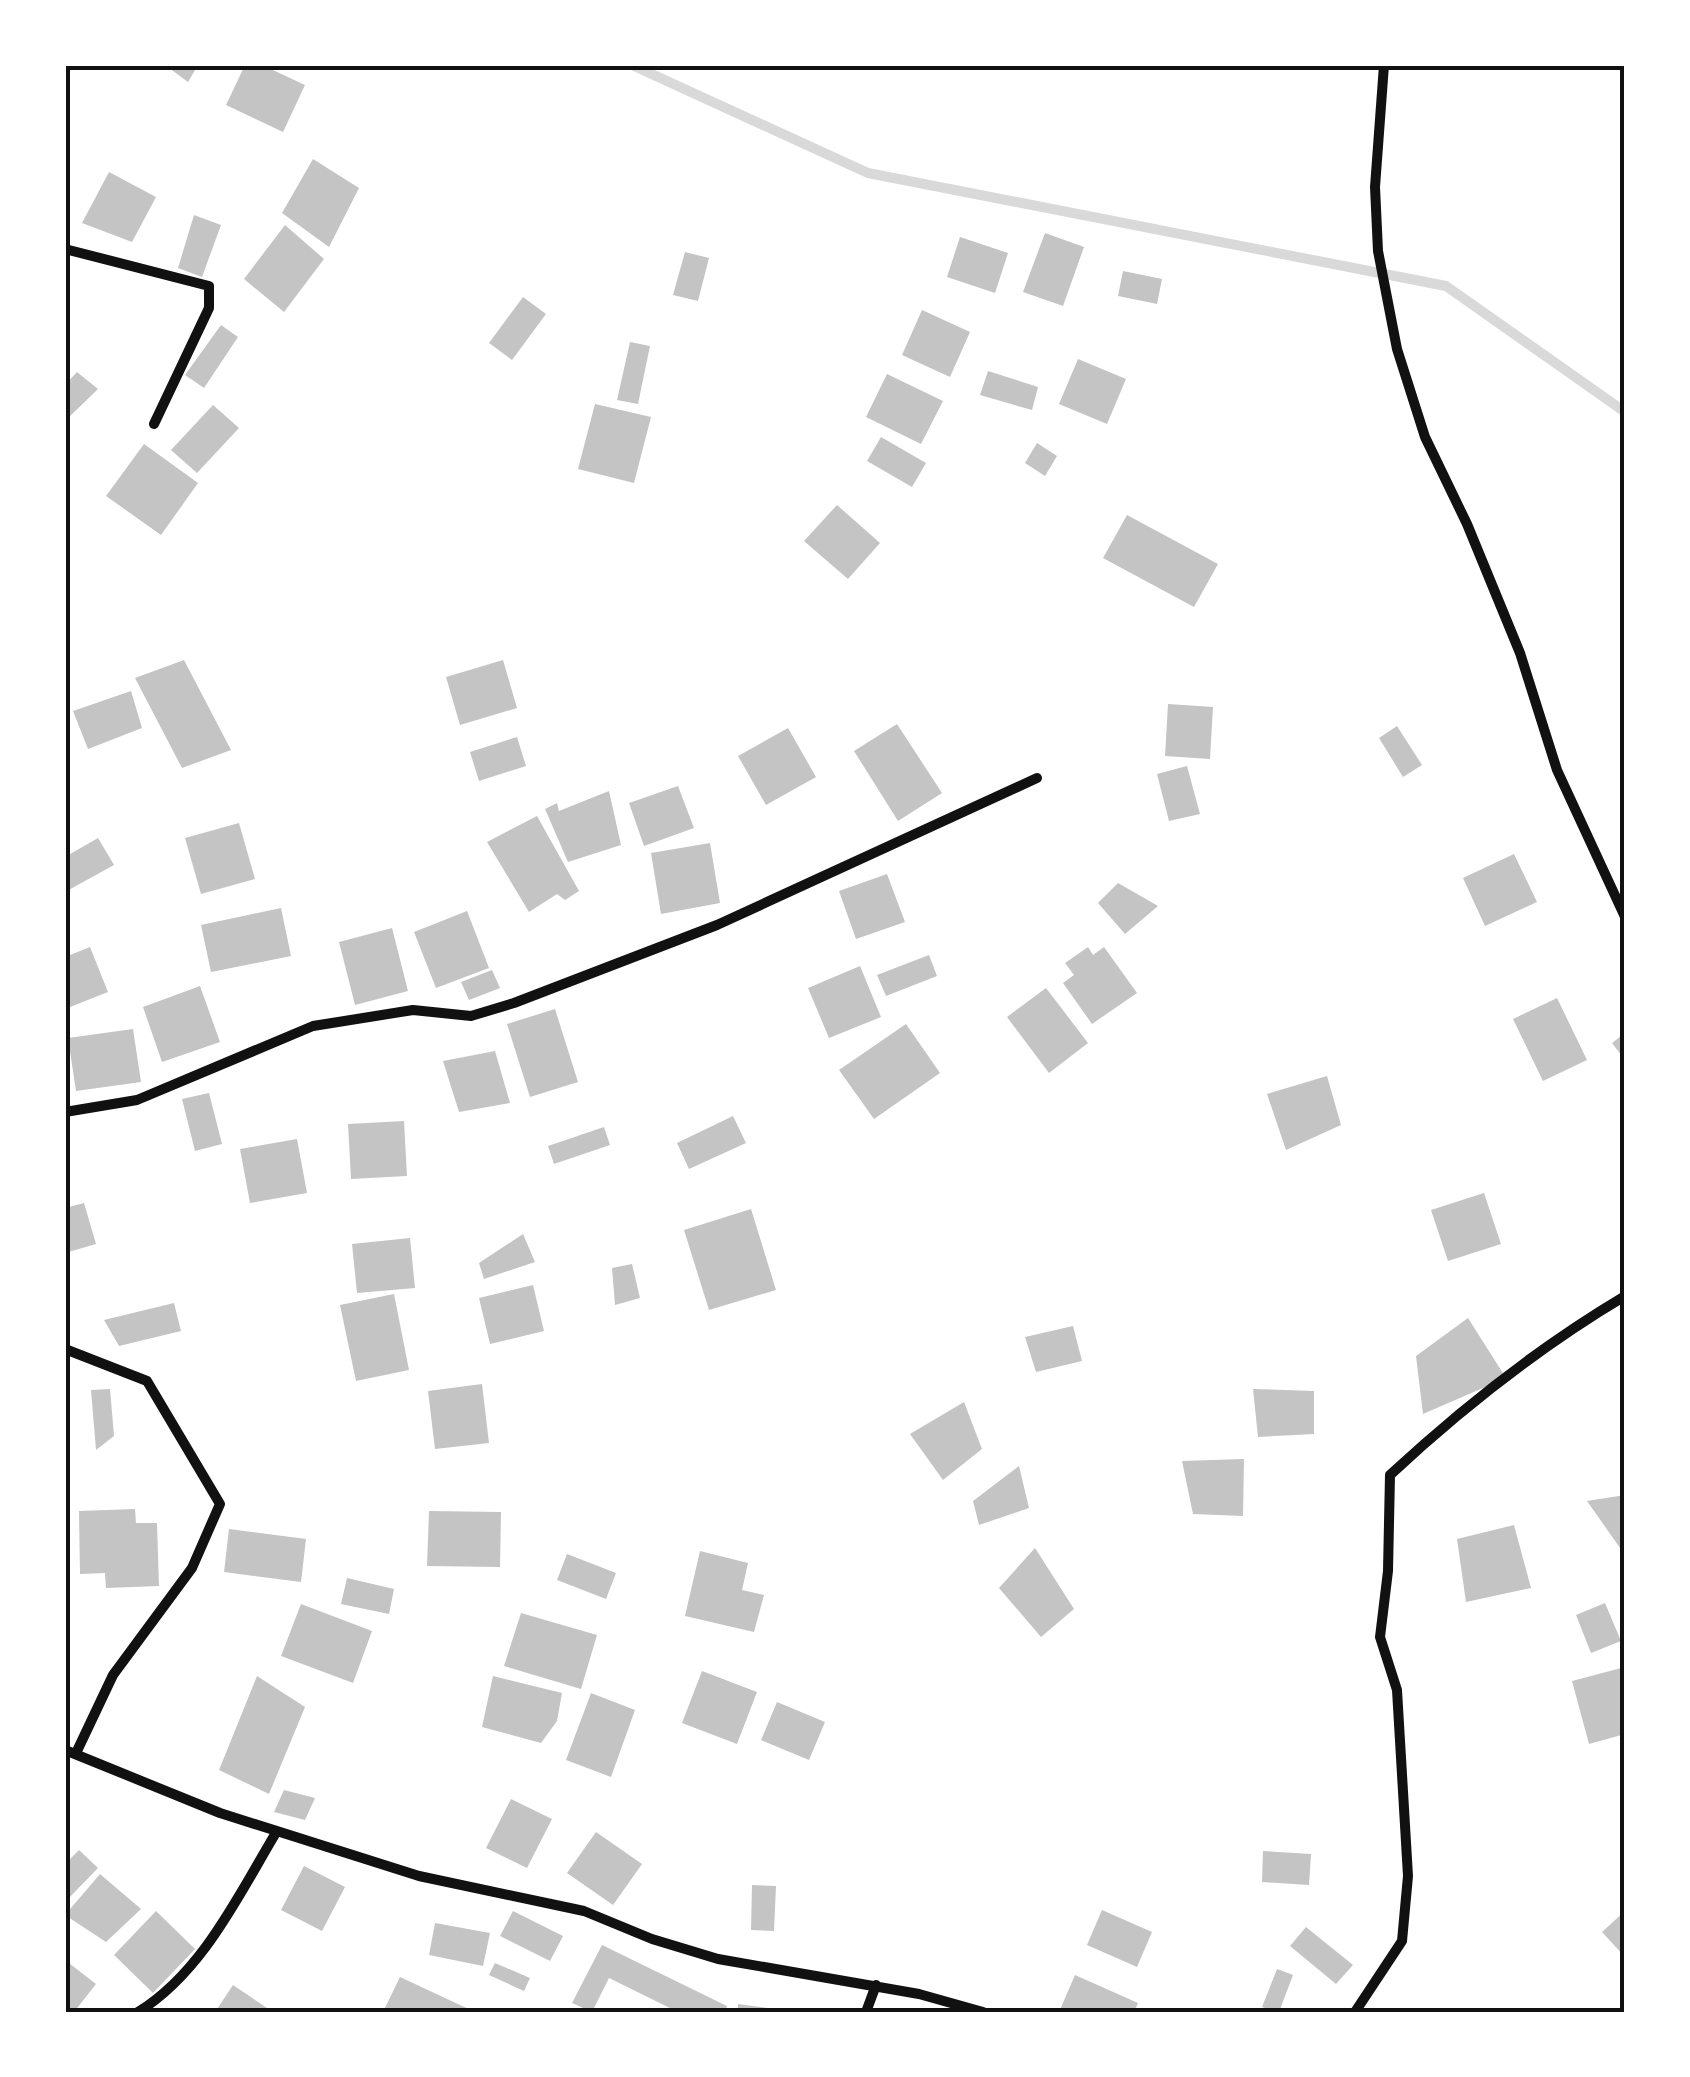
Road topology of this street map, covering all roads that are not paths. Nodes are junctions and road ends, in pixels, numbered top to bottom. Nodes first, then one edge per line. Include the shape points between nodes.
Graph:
1 (1384, 65) edge
2 (65, 249) edge
3 (154, 424) dead end
4 (1038, 778) dead end
5 (1625, 917) edge
6 (65, 1112) edge
7 (1625, 1296) edge
8 (65, 1349) edge
9 (71, 1751) edge
10 (277, 1831) junction
11 (876, 1985) junction
12 (138, 2012) edge
13 (866, 2012) edge
14 (982, 2012) edge
15 (1355, 2012) edge

1 - 5 street via 1378,251 1396,349 1425,438 1520,653 1556,770
2 - 3 street via 209,286 209,308
4 - 6 street via 717,925 514,1003 471,1016 412,1010 313,1026 137,1100
7 - 15 street via 1577,1324 1390,1475 1380,1637 1396,1690 1408,1876 1402,1941
8 - 9 street via 148,1381 220,1504 192,1568 112,1675
9 - 10 street
10 - 11 street via 419,1876 584,1911 718,1959
10 - 12 street via 214,1936 163,1997
11 - 13 street
11 - 14 street

